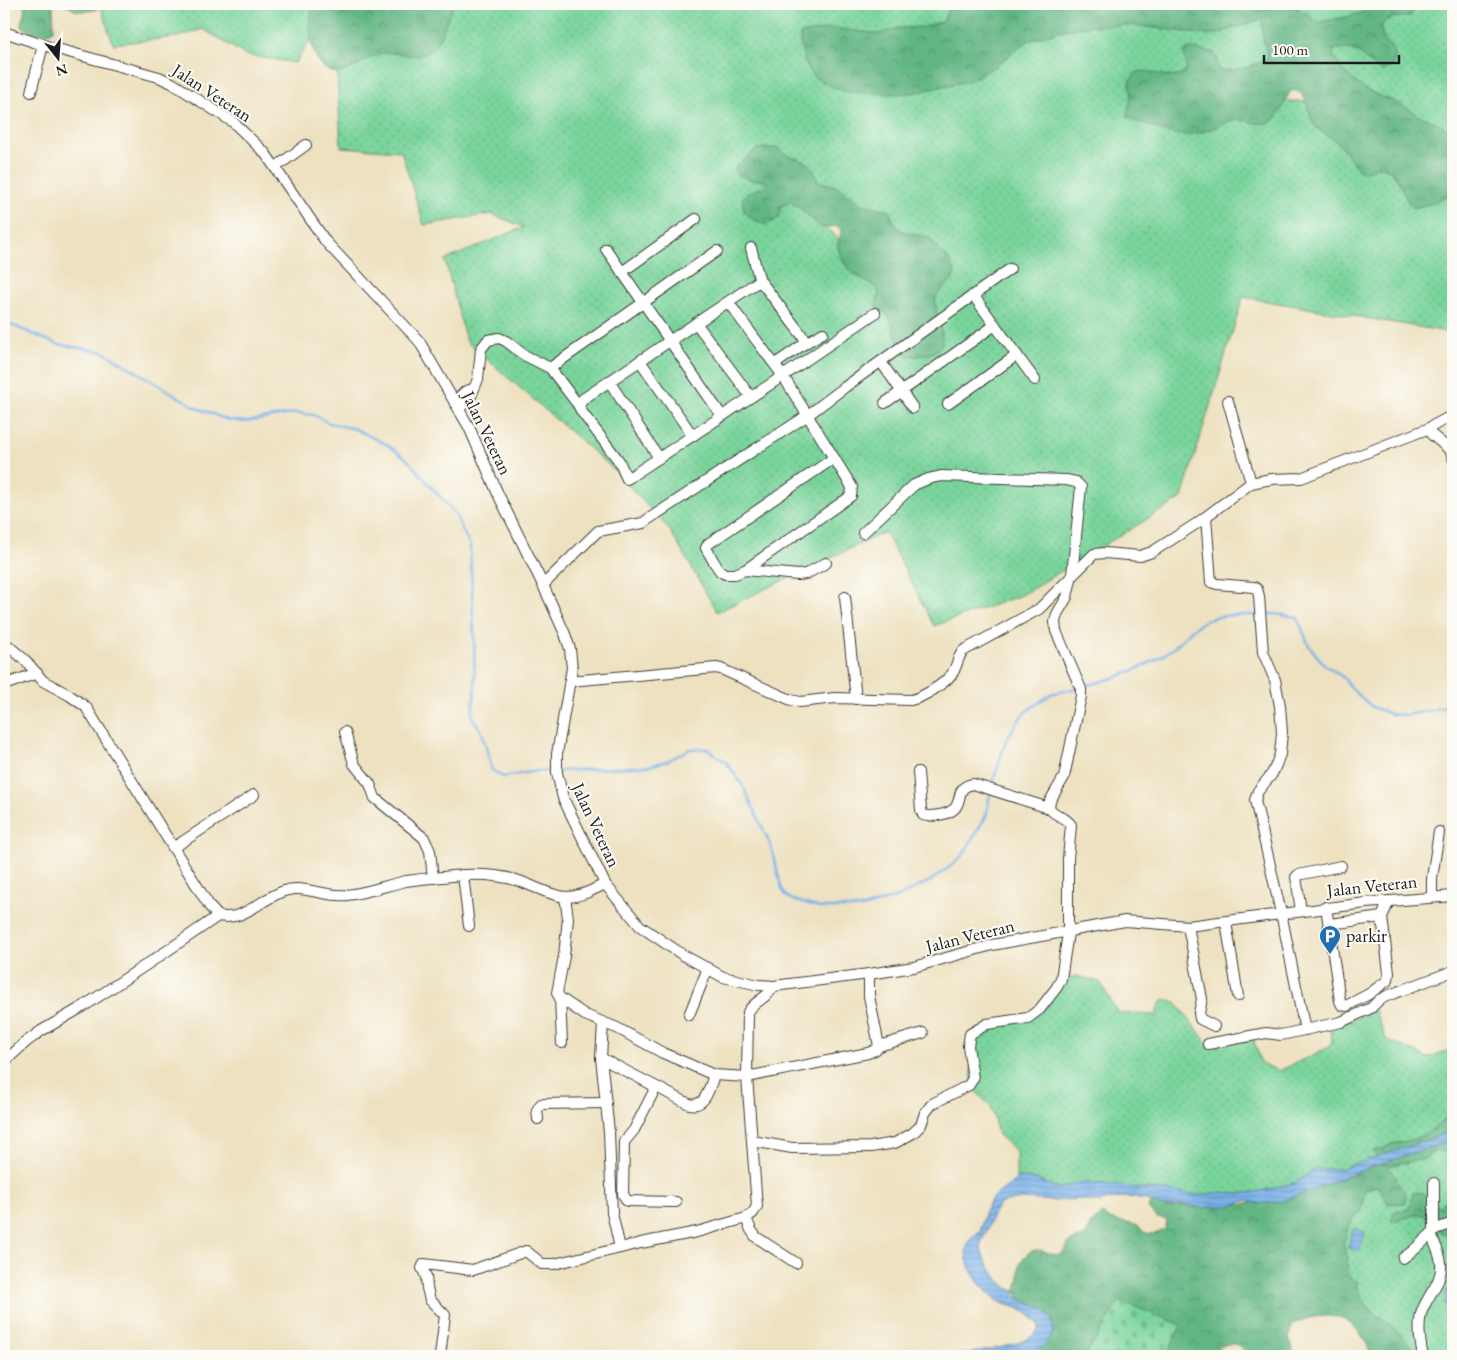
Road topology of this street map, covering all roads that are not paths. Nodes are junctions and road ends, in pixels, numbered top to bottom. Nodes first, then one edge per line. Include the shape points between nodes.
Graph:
1 (4, 32) edge
2 (43, 45) junction
3 (31, 92) dead end
4 (306, 145) dead end
5 (276, 167) junction
6 (696, 220) dead end
7 (751, 248) dead end
8 (606, 249) dead end
9 (717, 251) dead end
10 (1010, 269) dead end
11 (622, 272) junction
12 (760, 282) junction
13 (973, 295) junction
14 (728, 302) junction
15 (643, 303) junction
16 (875, 313) dead end
17 (696, 323) junction
18 (995, 325) junction
19 (822, 333) dead end
20 (669, 341) junction
21 (807, 342) junction
22 (1016, 355) junction
23 (640, 360) junction
24 (881, 362) junction
25 (775, 364) junction
26 (550, 368) junction
27 (784, 376) junction
28 (1034, 380) dead end
29 (609, 381) junction
30 (901, 391) junction
31 (751, 397) junction
32 (1228, 402) dead end
33 (885, 403) dead end
34 (948, 404) dead end
35 (457, 405) junction
36 (579, 406) junction
37 (913, 408) dead end
38 (1453, 415) edge
39 (722, 416) junction
40 (808, 416) junction
41 (1432, 435) dead end
42 (693, 436) junction
43 (659, 458) junction
44 (834, 458) junction
45 (1453, 458) edge
46 (1251, 483) junction
47 (1206, 517) junction
48 (863, 533) dead end
49 (826, 563) dead end
50 (745, 570) junction
51 (1072, 576) junction
52 (543, 585) junction
53 (845, 597) dead end
54 (4, 642) edge
55 (37, 673) junction
56 (570, 682) junction
57 (4, 685) edge
58 (856, 699) junction
59 (345, 732) dead end
60 (918, 772) dead end
61 (254, 795) dead end
62 (1049, 808) junction
63 (1439, 832) dead end
64 (173, 848) junction
65 (1341, 866) dead end
66 (463, 875) junction
67 (434, 878) junction
68 (605, 884) junction
69 (1432, 896) junction
70 (1453, 896) edge
71 (565, 897) junction
72 (1389, 900) junction
73 (1326, 907) junction
74 (1301, 911) junction
75 (1281, 913) junction
76 (218, 916) junction
77 (1382, 917) junction
78 (1226, 922) junction
79 (1330, 924) junction
80 (469, 926) dead end
81 (1188, 926) junction
82 (1068, 933) junction
83 (708, 968) junction
84 (1453, 971) edge
85 (869, 974) junction
86 (774, 986) junction
87 (1238, 996) dead end
88 (560, 998) junction
89 (689, 1015) dead end
90 (603, 1023) junction
91 (1214, 1026) dead end
92 (1305, 1030) junction
93 (923, 1034) dead end
94 (562, 1043) dead end
95 (1208, 1044) dead end
96 (880, 1046) junction
97 (601, 1058) junction
98 (4, 1062) edge
99 (714, 1075) junction
100 (747, 1077) junction
101 (656, 1086) junction
102 (606, 1103) junction
103 (538, 1119) dead end
104 (752, 1141) junction
105 (1434, 1183) dead end
106 (676, 1202) dead end
107 (746, 1218) junction
108 (1453, 1223) edge
109 (1432, 1232) junction
110 (620, 1248) junction
111 (1403, 1258) dead end
112 (796, 1263) dead end
113 (440, 1356) edge
114 (1423, 1356) edge

1 - 2 street, Jalan Veteran
2 - 3 street
2 - 5 street, Jalan Veteran via 172,83 233,122
4 - 5 street
5 - 35 street, Jalan Veteran via 326,242 413,332
6 - 11 street
7 - 12 street
8 - 11 street
9 - 15 street
10 - 13 street
11 - 15 street
12 - 14 street
12 - 21 street
13 - 18 street
13 - 24 street
14 - 17 street
14 - 25 street
15 - 20 street
15 - 26 street
16 - 27 street
17 - 20 street
17 - 31 street
18 - 22 street
18 - 30 street
19 - 21 street
20 - 23 street
20 - 39 street
21 - 25 street
22 - 28 street
22 - 34 street
23 - 29 street
23 - 42 street
24 - 30 street
24 - 40 street
25 - 27 street
26 - 35 street via 524,355 506,341 488,340 481,349 478,379
26 - 36 street
27 - 31 street
27 - 40 street
29 - 36 street via 582,399
29 - 43 street
30 - 33 street
30 - 37 street
31 - 39 street
32 - 46 street
35 - 52 street, Jalan Veteran
36 - 43 street via 619,461 627,479
38 - 46 street via 1301,478
39 - 42 street
40 - 44 street
40 - 52 street via 643,523 598,531
41 - 45 street via 1450,450
42 - 43 street
44 - 50 street via 852,487 851,496
44 - 50 street via 708,544 707,551 720,571 729,575
46 - 47 street
47 - 51 street via 1152,552 1140,556 1094,554
47 - 75 street via 1211,582 1254,587 1260,596 1263,652 1275,680 1282,733 1276,765 1255,800
48 - 51 street via 914,485 928,479 941,476 1076,482 1081,492
49 - 50 street via 798,576
51 - 58 street via 1039,609 962,651 953,673 920,698
51 - 62 street via 1067,597 1055,622 1081,689 1081,702 1064,777
52 - 56 street, Jalan Veteran via 570,650
53 - 58 street
54 - 55 street
55 - 57 street
55 - 64 street via 49,685 86,707
56 - 58 street via 716,668 791,700
56 - 68 street, Jalan Veteran via 557,754 557,773 563,798
59 - 67 street via 354,764 370,784 375,798 428,844
60 - 62 street via 923,815 952,812 962,789 973,784
61 - 64 street
62 - 82 street via 1071,825
63 - 69 street
64 - 76 street
65 - 74 street via 1296,877
66 - 67 street
66 - 71 street via 502,876
66 - 80 street
67 - 76 street via 337,896 292,889 272,896 243,914
68 - 71 street
68 - 83 street, Jalan Veteran via 640,926
69 - 70 street, Jalan Veteran
69 - 72 street, Jalan Veteran
71 - 88 street via 568,918 556,993
72 - 73 street, Jalan Veteran
72 - 77 street
73 - 74 street, Jalan Veteran
73 - 79 street
74 - 75 street, Jalan Veteran
75 - 78 street, Jalan Veteran
75 - 92 street
76 - 98 street via 84,1006 41,1030
77 - 79 street
77 - 79 street via 1388,980 1346,1006 1340,1001
78 - 81 street, Jalan Veteran
78 - 87 street
81 - 82 street, Jalan Veteran via 1133,921
81 - 91 street via 1202,999 1200,1019
82 - 85 street, Jalan Veteran via 1030,937 914,967
82 - 104 street via 1061,979 1050,998 1028,1018 987,1024 970,1034 968,1046 973,1078 969,1086 932,1104 913,1133 895,1143 871,1147 792,1148
83 - 86 street, Jalan Veteran via 741,982
83 - 89 street
84 - 92 street via 1387,996 1371,1008 1341,1022
85 - 86 street, Jalan Veteran
85 - 96 street via 870,1001
86 - 100 street via 748,1012
88 - 90 street
88 - 94 street
90 - 97 street
90 - 99 street
92 - 95 street via 1281,1035 1266,1033
93 - 96 street
96 - 100 street via 868,1053
97 - 101 street
97 - 102 street
99 - 100 street
99 - 101 street via 704,1099 698,1104 689,1104
100 - 104 street
101 - 106 street via 634,1130 624,1142 624,1194 627,1201
102 - 103 street via 542,1104 537,1110
102 - 110 street via 612,1213
104 - 107 street via 756,1206
105 - 109 street
107 - 110 street
107 - 112 street via 756,1237
108 - 109 street
109 - 111 street
109 - 114 street via 1441,1263 1437,1282 1422,1312
110 - 113 street via 554,1264 542,1264 526,1251 473,1270 424,1264 422,1268 430,1300 445,1315

